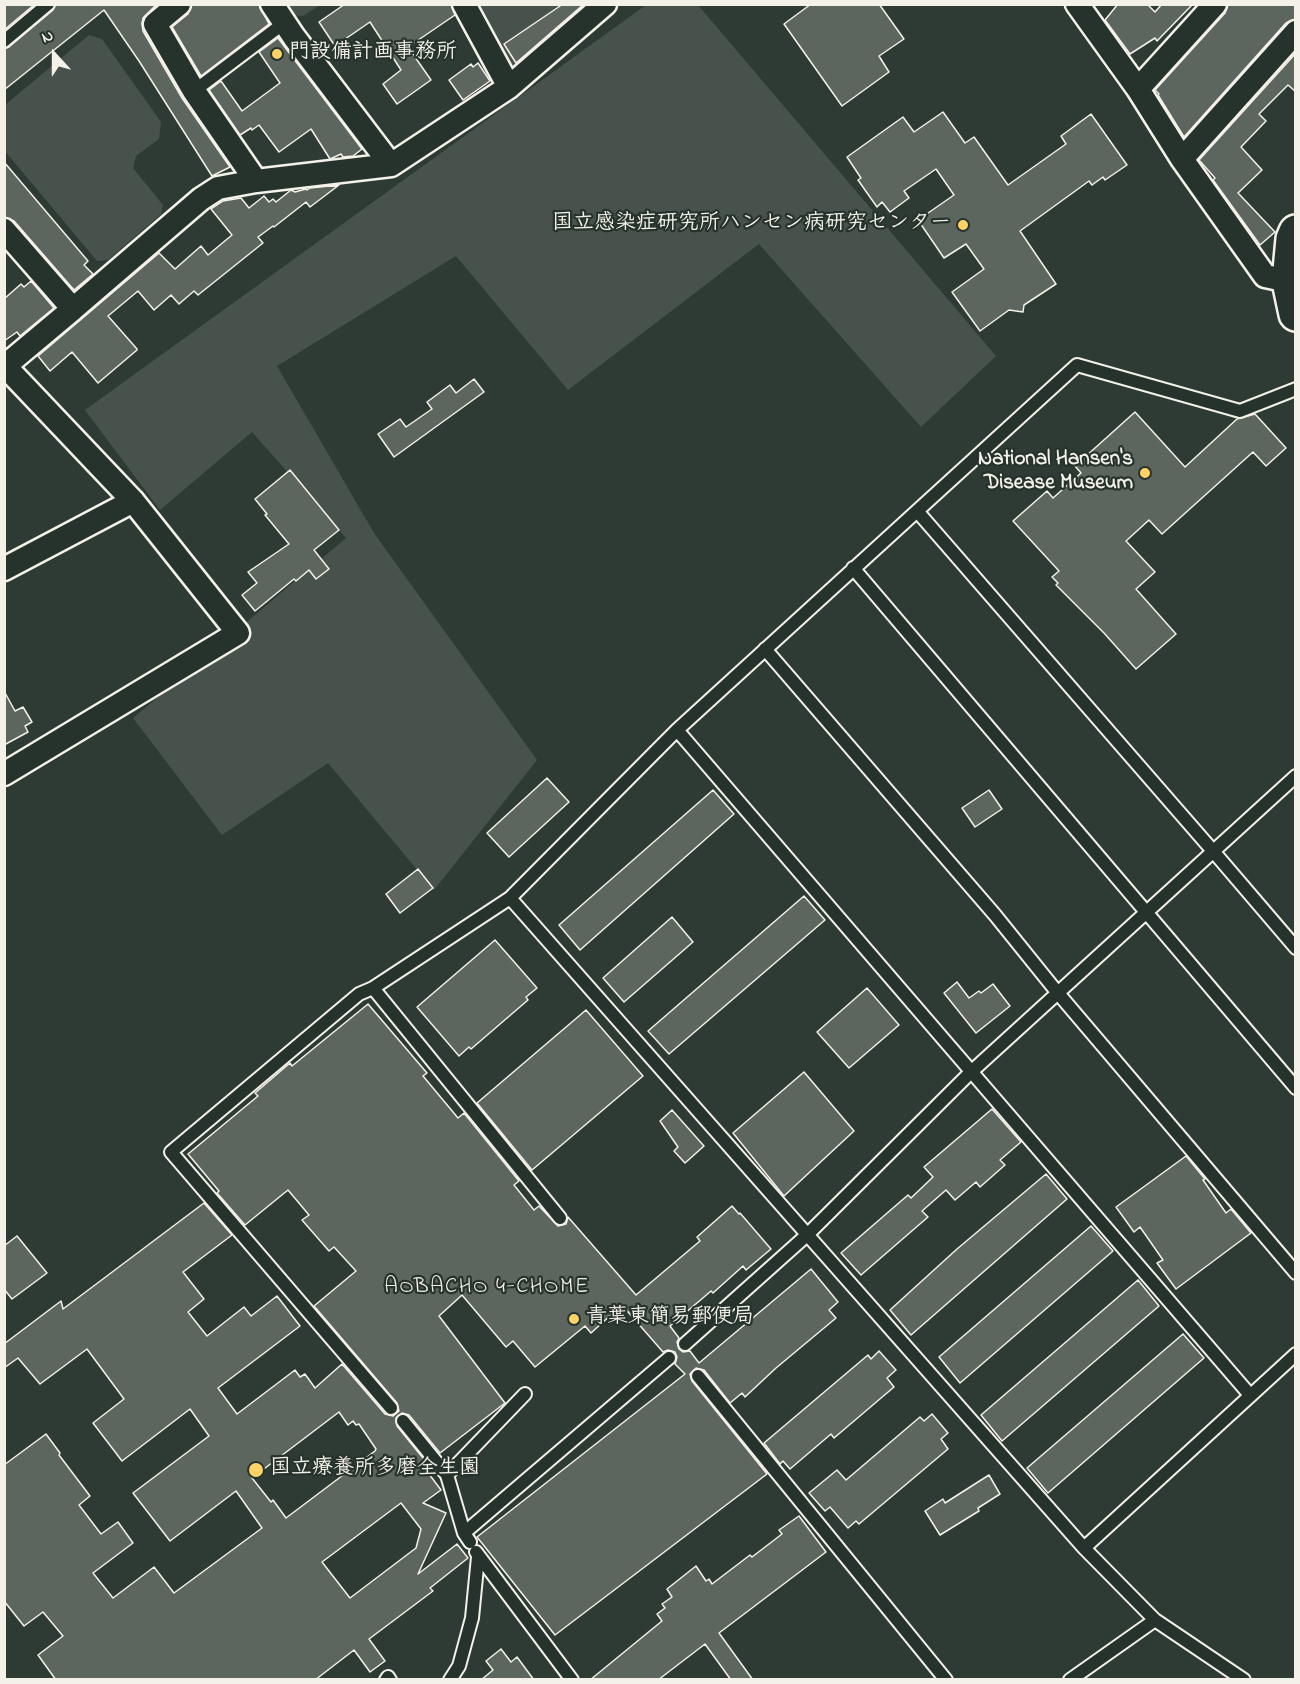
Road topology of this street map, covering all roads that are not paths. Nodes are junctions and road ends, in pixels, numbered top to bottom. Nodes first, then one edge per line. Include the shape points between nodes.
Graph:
1 (48, 4) edge
2 (179, 4) edge
3 (464, 4) edge
4 (605, 4) edge
5 (1215, 4) edge
6 (1087, 8) edge
7 (278, 14) edge
8 (1296, 32) edge
9 (4, 41) edge
10 (509, 87) junction
11 (1138, 89) junction
12 (194, 90) junction
13 (1182, 159) junction
14 (391, 165) junction
15 (256, 181) junction
16 (4, 230) edge
17 (1296, 232) edge
18 (1289, 281) junction
19 (73, 309) junction
20 (1296, 314) edge
21 (5, 365) edge
22 (1296, 389) edge
23 (133, 501) junction
24 (917, 511) junction
25 (854, 568) junction
26 (4, 569) edge
27 (765, 649) junction
28 (677, 730) junction
29 (4, 774) edge
30 (1296, 776) edge
31 (1213, 850) junction
32 (510, 898) junction
33 (1146, 914) junction
34 (1296, 948) edge
35 (373, 988) junction
36 (1057, 992) junction
37 (971, 1072) junction
38 (1296, 1088) edge
39 (561, 1218) dead end
40 (807, 1235) junction
41 (1296, 1273) edge
42 (684, 1344) dead end
43 (1296, 1354) edge
44 (669, 1358) dead end
45 (698, 1376) dead end
46 (525, 1394) dead end
47 (1250, 1395) junction
48 (392, 1408) dead end
49 (403, 1421) dead end
50 (447, 1475) junction
51 (472, 1546) junction
52 (1084, 1548) junction
53 (1155, 1620) junction
54 (450, 1680) edge
55 (572, 1680) edge
56 (946, 1680) edge
57 (1070, 1680) edge
58 (1244, 1680) edge

1 - 9 lane
2 - 12 street via 155,24
3 - 10 street
4 - 10 street
5 - 11 street
6 - 11 street
7 - 12 lane
7 - 14 street
8 - 13 street
10 - 14 street
11 - 13 street
12 - 15 street
13 - 18 street via 1265,276
14 - 15 street
15 - 19 street via 218,188 201,199
16 - 19 street
17 - 18 main road
18 - 20 main road
19 - 21 street
21 - 23 street
22 - 24 lane via 1239,411 1077,365
23 - 26 street
23 - 29 street via 238,633
24 - 25 lane
24 - 31 lane
25 - 27 lane
25 - 33 lane
27 - 28 lane
27 - 36 lane
28 - 32 lane
28 - 37 lane
30 - 31 lane
31 - 33 lane
31 - 34 lane
32 - 35 lane
32 - 40 lane
33 - 36 lane
33 - 38 lane
35 - 39 lane
35 - 48 lane via 359,994 171,1152
36 - 37 lane
36 - 41 lane
37 - 40 lane
37 - 47 lane
40 - 42 lane
40 - 52 lane
43 - 47 lane
44 - 51 lane
45 - 56 lane
46 - 50 lane
47 - 52 lane
49 - 50 lane
50 - 51 lane
51 - 54 lane via 472,1618 459,1665
51 - 55 lane
52 - 53 lane
53 - 57 lane
53 - 58 lane

